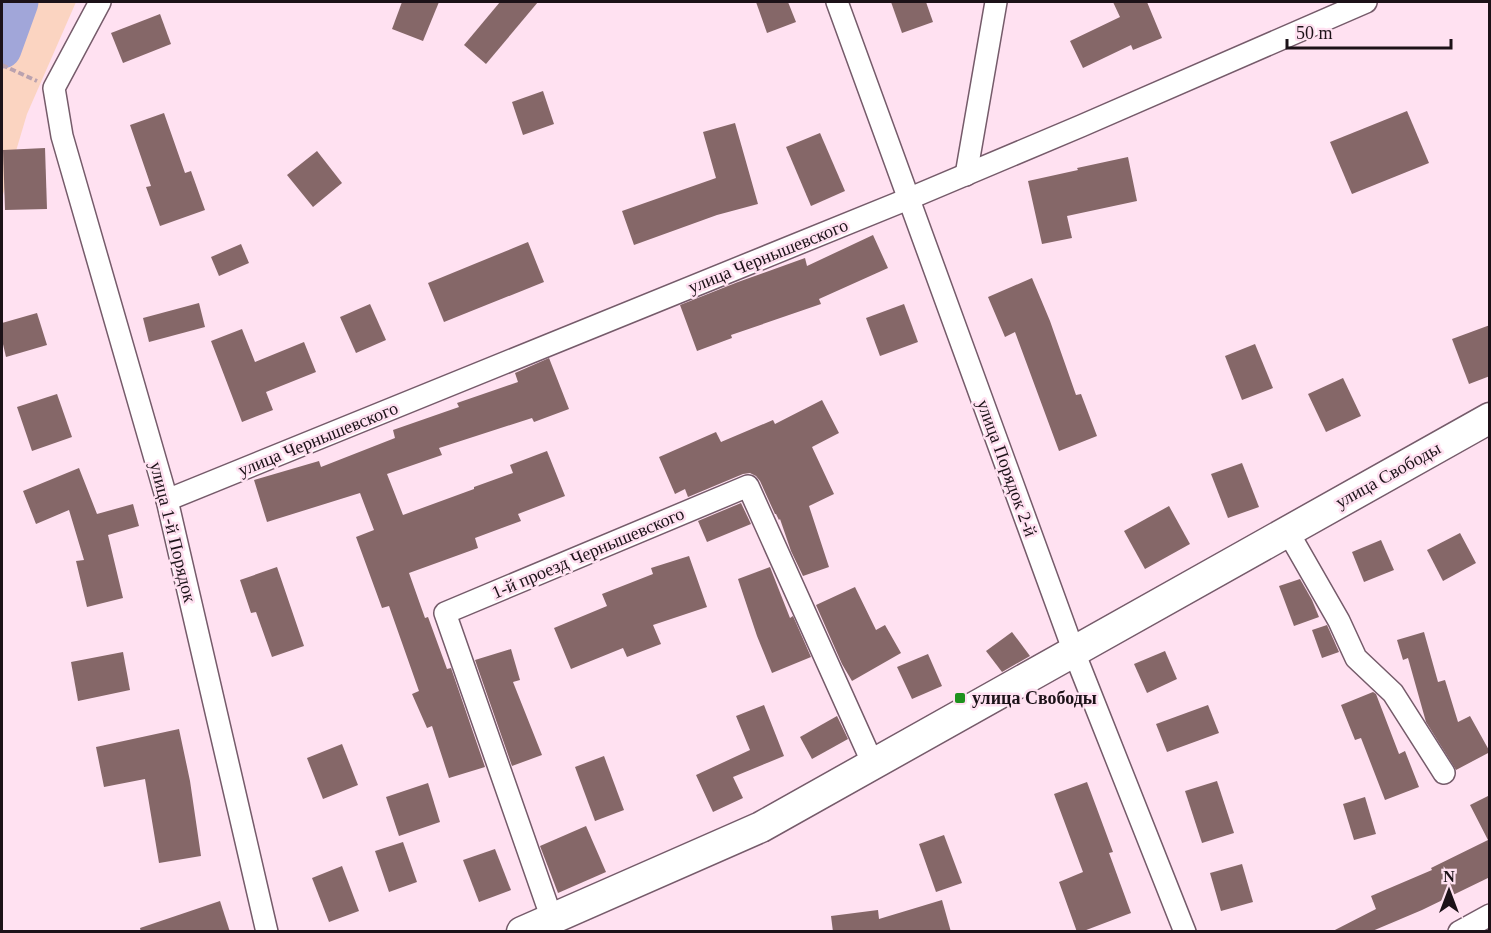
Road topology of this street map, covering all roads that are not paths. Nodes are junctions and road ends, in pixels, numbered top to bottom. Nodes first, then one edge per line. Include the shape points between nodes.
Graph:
1 (100, 2) edge
2 (837, 2) edge
3 (996, 2) edge
4 (1366, 2) edge
5 (966, 174) junction
6 (908, 199) junction
7 (1490, 418) edge
8 (167, 500) junction
9 (1288, 532) junction
10 (1074, 652) junction
11 (873, 764) junction
12 (1444, 773) dead end
13 (1490, 915) edge
14 (552, 918) junction
15 (267, 932) edge
16 (522, 932) edge
17 (1185, 932) edge
18 (1460, 932) edge

1 - 8 street, улица 1-й Порядок via 54,88 62,136
2 - 6 street, улица Порядок 2-й
3 - 5 street
4 - 5 street, улица Чернышевского
5 - 6 street, улица Чернышевского
6 - 8 street, улица Чернышевского
6 - 10 street, улица Порядок 2-й
7 - 9 main road, улица Свободы
8 - 15 street, улица 1-й Порядок
9 - 10 main road, улица Свободы
9 - 12 street via 1356,658 1393,693
10 - 11 main road, улица Свободы
10 - 17 street, улица Порядок 2-й
11 - 14 main road, улица Свободы via 761,827
11 - 14 street, 1-й проезд Чернышевского via 748,486 446,613
13 - 18 street
14 - 16 main road, улица Свободы

